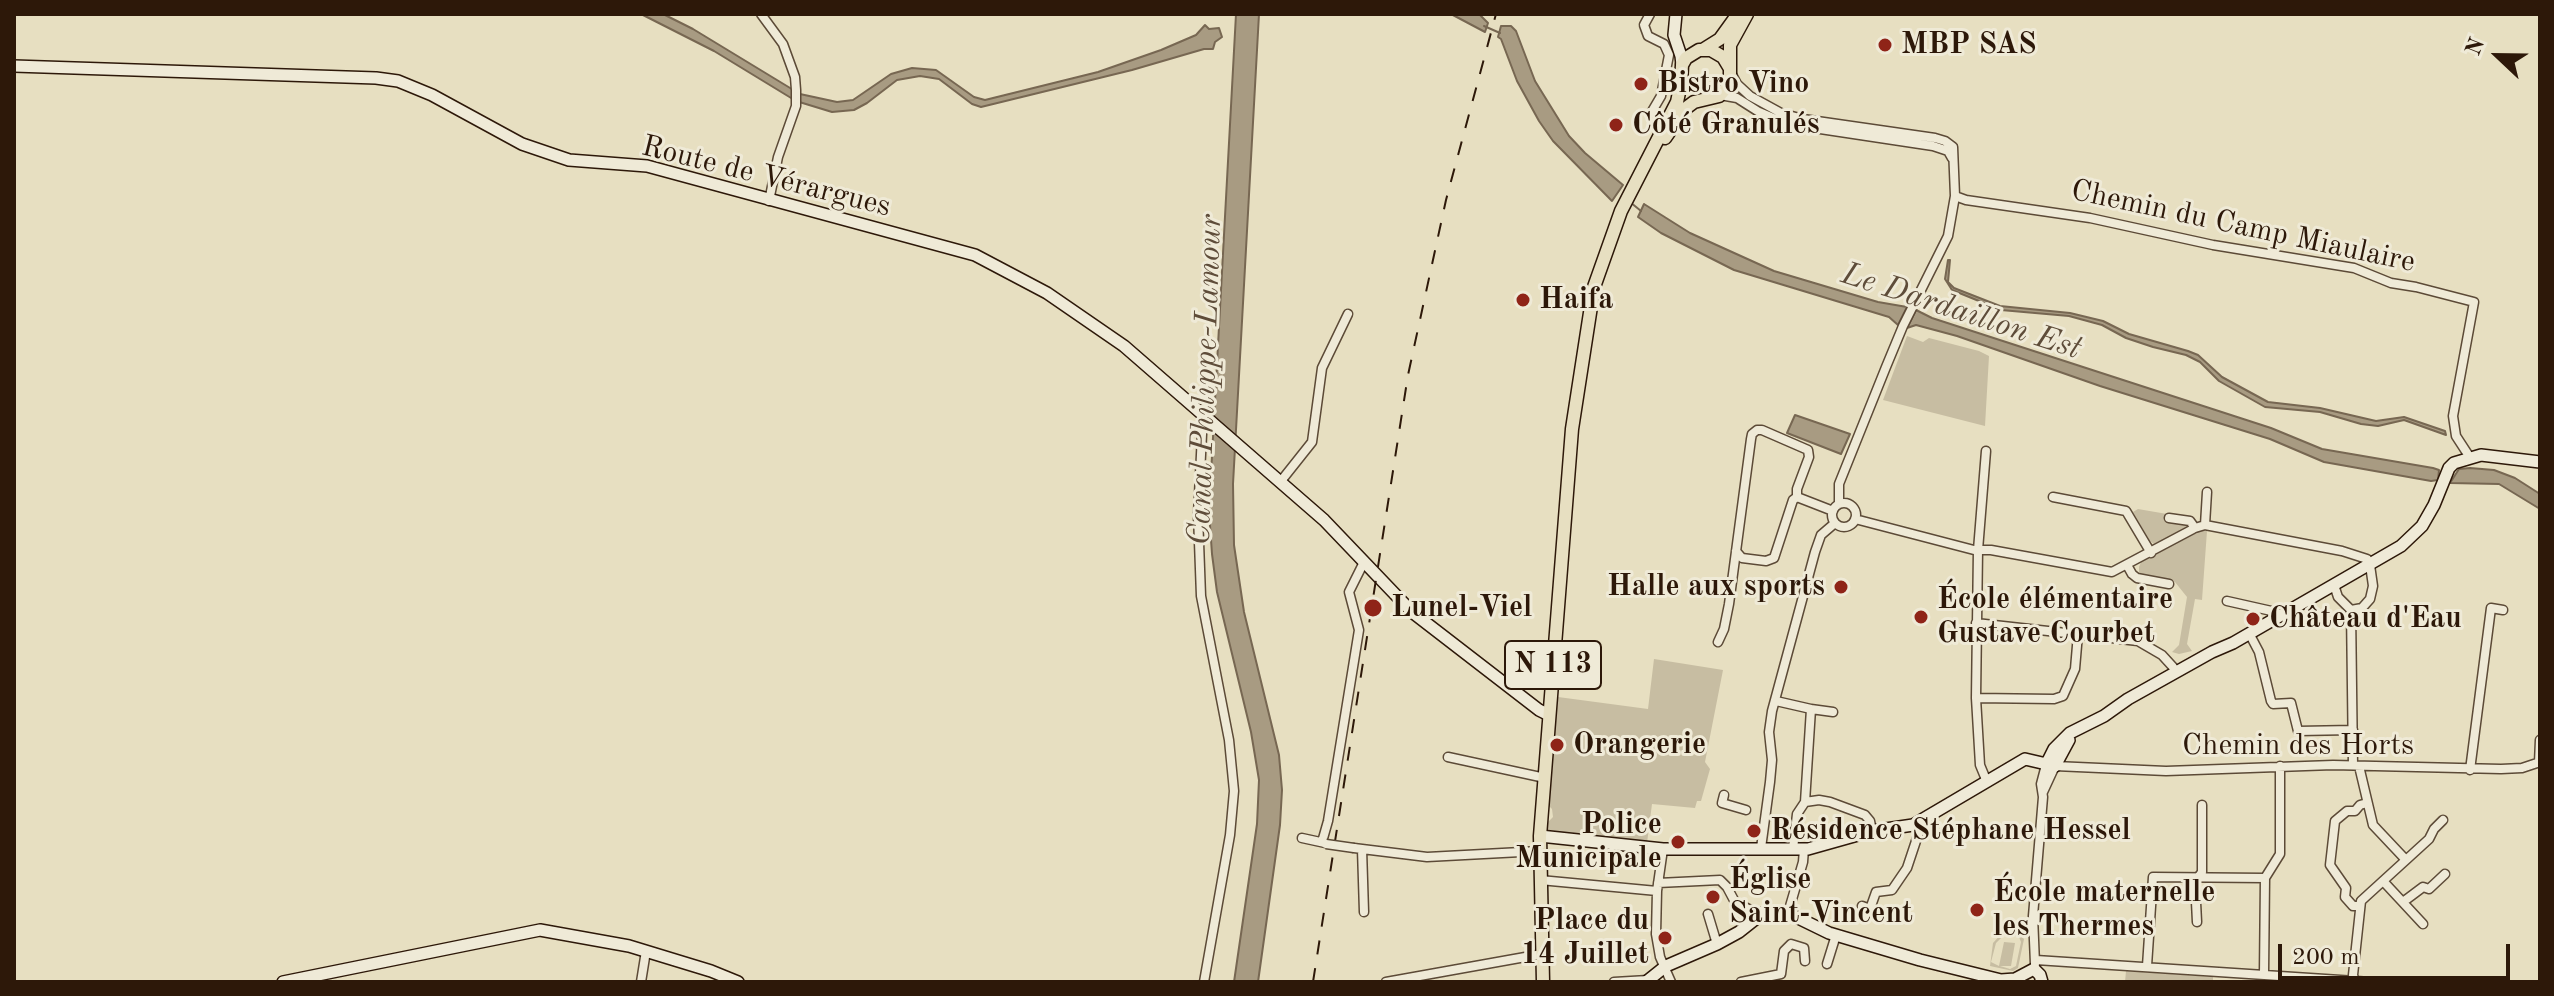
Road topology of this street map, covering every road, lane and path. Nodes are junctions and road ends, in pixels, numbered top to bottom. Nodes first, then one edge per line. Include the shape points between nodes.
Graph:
1 (761, 14) edge
2 (1650, 14) edge
3 (1738, 14) edge
4 (1747, 14) edge
5 (1676, 15) edge
6 (1702, 50) junction
7 (1682, 65) junction
8 (14, 66) edge
9 (1730, 70) junction
10 (1681, 83) junction
11 (1719, 96) junction
12 (1705, 100) junction
13 (1651, 113) dead end
14 (1954, 163) junction
15 (1640, 173) junction
16 (1955, 196) junction
17 (769, 201) junction
18 (1348, 314) dead end
19 (1206, 417) junction
20 (1986, 451) dead end
21 (2469, 456) junction
22 (2540, 462) edge
23 (1281, 481) junction
24 (2207, 492) dead end
25 (1797, 497) junction
26 (2053, 497) dead end
27 (1836, 508) junction
28 (2169, 518) dead end
29 (1855, 519) junction
30 (1835, 523) junction
31 (2200, 527) junction
32 (1978, 550) junction
33 (1736, 551) junction
34 (2151, 553) junction
35 (1364, 562) junction
36 (2368, 562) junction
37 (2127, 565) junction
38 (2334, 582) junction
39 (2169, 584) dead end
40 (2227, 601) dead end
41 (2351, 610) junction
42 (2503, 610) dead end
43 (2278, 614) junction
44 (1976, 623) junction
45 (2249, 633) junction
46 (2078, 634) junction
47 (1718, 642) dead end
48 (2174, 669) junction
49 (1976, 698) junction
50 (1776, 701) junction
51 (1811, 709) junction
52 (1833, 712) dead end
53 (1549, 715) junction
54 (2353, 730) junction
55 (2540, 740) edge
56 (1448, 757) dead end
57 (2539, 762) edge
58 (2050, 766) junction
59 (2280, 766) junction
60 (2356, 766) junction
61 (2470, 770) junction
62 (1545, 778) junction
63 (1987, 782) junction
64 (1724, 795) dead end
65 (1805, 802) junction
66 (2367, 803) junction
67 (2202, 805) dead end
68 (1746, 810) dead end
69 (2443, 820) dead end
70 (1920, 829) dead end
71 (1872, 831) junction
72 (1540, 836) junction
73 (1302, 838) dead end
74 (1324, 843) junction
75 (1761, 848) junction
76 (1358, 849) junction
77 (1663, 849) junction
78 (1798, 849) junction
79 (1540, 851) junction
80 (2406, 860) junction
81 (2445, 874) dead end
82 (2198, 877) junction
83 (2265, 878) junction
84 (1540, 880) junction
85 (2383, 881) junction
86 (1657, 887) junction
87 (2403, 902) junction
88 (1862, 906) dead end
89 (2360, 906) junction
90 (1364, 912) dead end
91 (1788, 913) junction
92 (1708, 914) dead end
93 (1760, 915) junction
94 (2197, 922) dead end
95 (2423, 924) dead end
96 (1836, 935) junction
97 (1717, 944) junction
98 (646, 951) junction
99 (1542, 954) junction
100 (1805, 961) dead end
101 (1827, 964) dead end
102 (2035, 964) junction
103 (1666, 966) junction
104 (2147, 966) junction
105 (2264, 974) junction
106 (2239, 977) edge
107 (1647, 981) edge
108 (2355, 981) edge
109 (283, 982) edge
110 (641, 982) edge
111 (738, 982) edge
112 (1204, 982) edge
113 (1386, 982) edge
114 (1543, 982) edge
115 (1614, 982) edge
116 (1671, 982) edge
117 (1741, 982) edge
118 (2032, 982) edge
119 (2042, 982) edge
120 (2371, 982) edge

1 - 17 street via 783,44 796,90
2 - 13 street via 1644,25 1648,36 1664,44 1669,55 1661,96
3 - 6 main road via 1720,39
4 - 9 main road via 1730,45
5 - 6 street via 1678,34
5 - 7 street via 1674,35
6 - 7 main road
6 - 9 main road via 1719,53
7 - 10 main road
8 - 17 street, Route de Vérargues via 398,81 522,144 569,160 647,166
9 - 11 main road via 1728,86
9 - 14 street via 1742,89 1781,113 1945,141 1953,147
10 - 12 main road via 1692,96
10 - 15 main road, N 113 via 1677,102
11 - 12 main road
11 - 14 street via 1737,98 1787,124 1941,148
12 - 15 main road, N 113 via 1686,108
14 - 16 street
15 - 53 main road, N 113 via 1594,287 1581,360
16 - 21 street, Chemin du Camp Miaulaire via 2354,268 2391,283 2474,302 2453,416 2456,436
16 - 27 street via 1948,236 1903,326 1839,484
17 - 19 street, Route de Vérargues via 975,255 1047,293 1124,346
18 - 23 street via 1322,368 1312,442
19 - 23 street, Route de Vérargues
19 - 112 street via 1198,515 1201,596 1234,791
20 - 32 street
21 - 22 street
21 - 36 street via 2449,468 2422,526 2401,546
23 - 35 street, Route de Vérargues
24 - 31 street
25 - 27 street
25 - 33 street via 1774,558 1742,558
25 - 33 street via 1808,450 1757,430 1751,439
26 - 34 street via 2126,511
27 - 29 street via 1850,505
27 - 30 street
28 - 31 street
29 - 30 street via 1848,527
29 - 32 street
30 - 50 street via 1821,535 1815,552
31 - 34 street
31 - 36 street via 2342,551
32 - 37 street via 2106,571
32 - 44 street
33 - 47 street
34 - 37 street
35 - 53 street, Route de Vérargues via 1412,612
35 - 74 street via 1349,592 1359,630
36 - 38 street
36 - 41 street via 2370,599
37 - 39 street via 2137,578
38 - 41 street via 2338,597
38 - 43 street
40 - 43 street
41 - 54 street
42 - 61 street via 2491,608
43 - 45 street
43 - 48 street
44 - 46 street
44 - 49 street
45 - 48 street
45 - 54 street via 2271,701 2291,703 2298,731
46 - 48 street via 2144,642
46 - 49 street via 2075,669 2063,696
48 - 58 street via 2074,732
49 - 63 street via 1980,765
50 - 51 street
50 - 75 street
51 - 52 street
51 - 65 street
53 - 62 main road, N 113
54 - 60 street
55 - 57 street
56 - 62 street
57 - 61 street, Chemin des Horts via 2522,768
58 - 59 street, Chemin des Horts via 2166,771
58 - 63 street via 2025,759
58 - 102 street via 2043,792 2033,916
59 - 60 street, Chemin des Horts
59 - 83 street via 2280,854
60 - 61 street, Chemin des Horts
60 - 66 street
62 - 72 main road, N 113
63 - 71 street via 1913,825
64 - 68 street via 1722,803
65 - 71 street via 1830,802 1865,815
65 - 78 street via 1797,814
66 - 80 street via 2373,825
66 - 89 street via 2335,821 2330,865 2346,888 2345,897
67 - 82 street
69 - 80 street
70 - 88 street via 1907,868 1892,890 1876,892 1870,909
71 - 78 street
72 - 77 street
72 - 79 main road, N 113
73 - 74 street
74 - 76 street, bridge
75 - 77 street
75 - 78 street
76 - 79 street via 1427,857
76 - 90 street
77 - 86 street
78 - 91 street via 1803,862
79 - 84 main road, N 113
80 - 85 street
81 - 87 street
82 - 83 street
82 - 94 street
82 - 104 street via 2153,877
83 - 105 street
84 - 86 street
84 - 99 main road, N 113
85 - 87 street
85 - 89 street
86 - 93 street via 1720,880 1735,902
86 - 103 street via 1657,946
87 - 95 street
89 - 108 street
91 - 93 street
91 - 96 street
92 - 97 street
93 - 97 street
96 - 101 street
96 - 102 street via 2009,980
97 - 103 street
98 - 109 street via 540,930
98 - 110 street
98 - 111 street
99 - 113 street
99 - 114 main road, N 113
100 - 117 street via 1804,948 1789,945 1781,974
102 - 104 street
102 - 118 street
102 - 119 street
103 - 107 street
103 - 116 street
104 - 106 street
105 - 106 street
105 - 108 street
107 - 115 street
108 - 120 street

